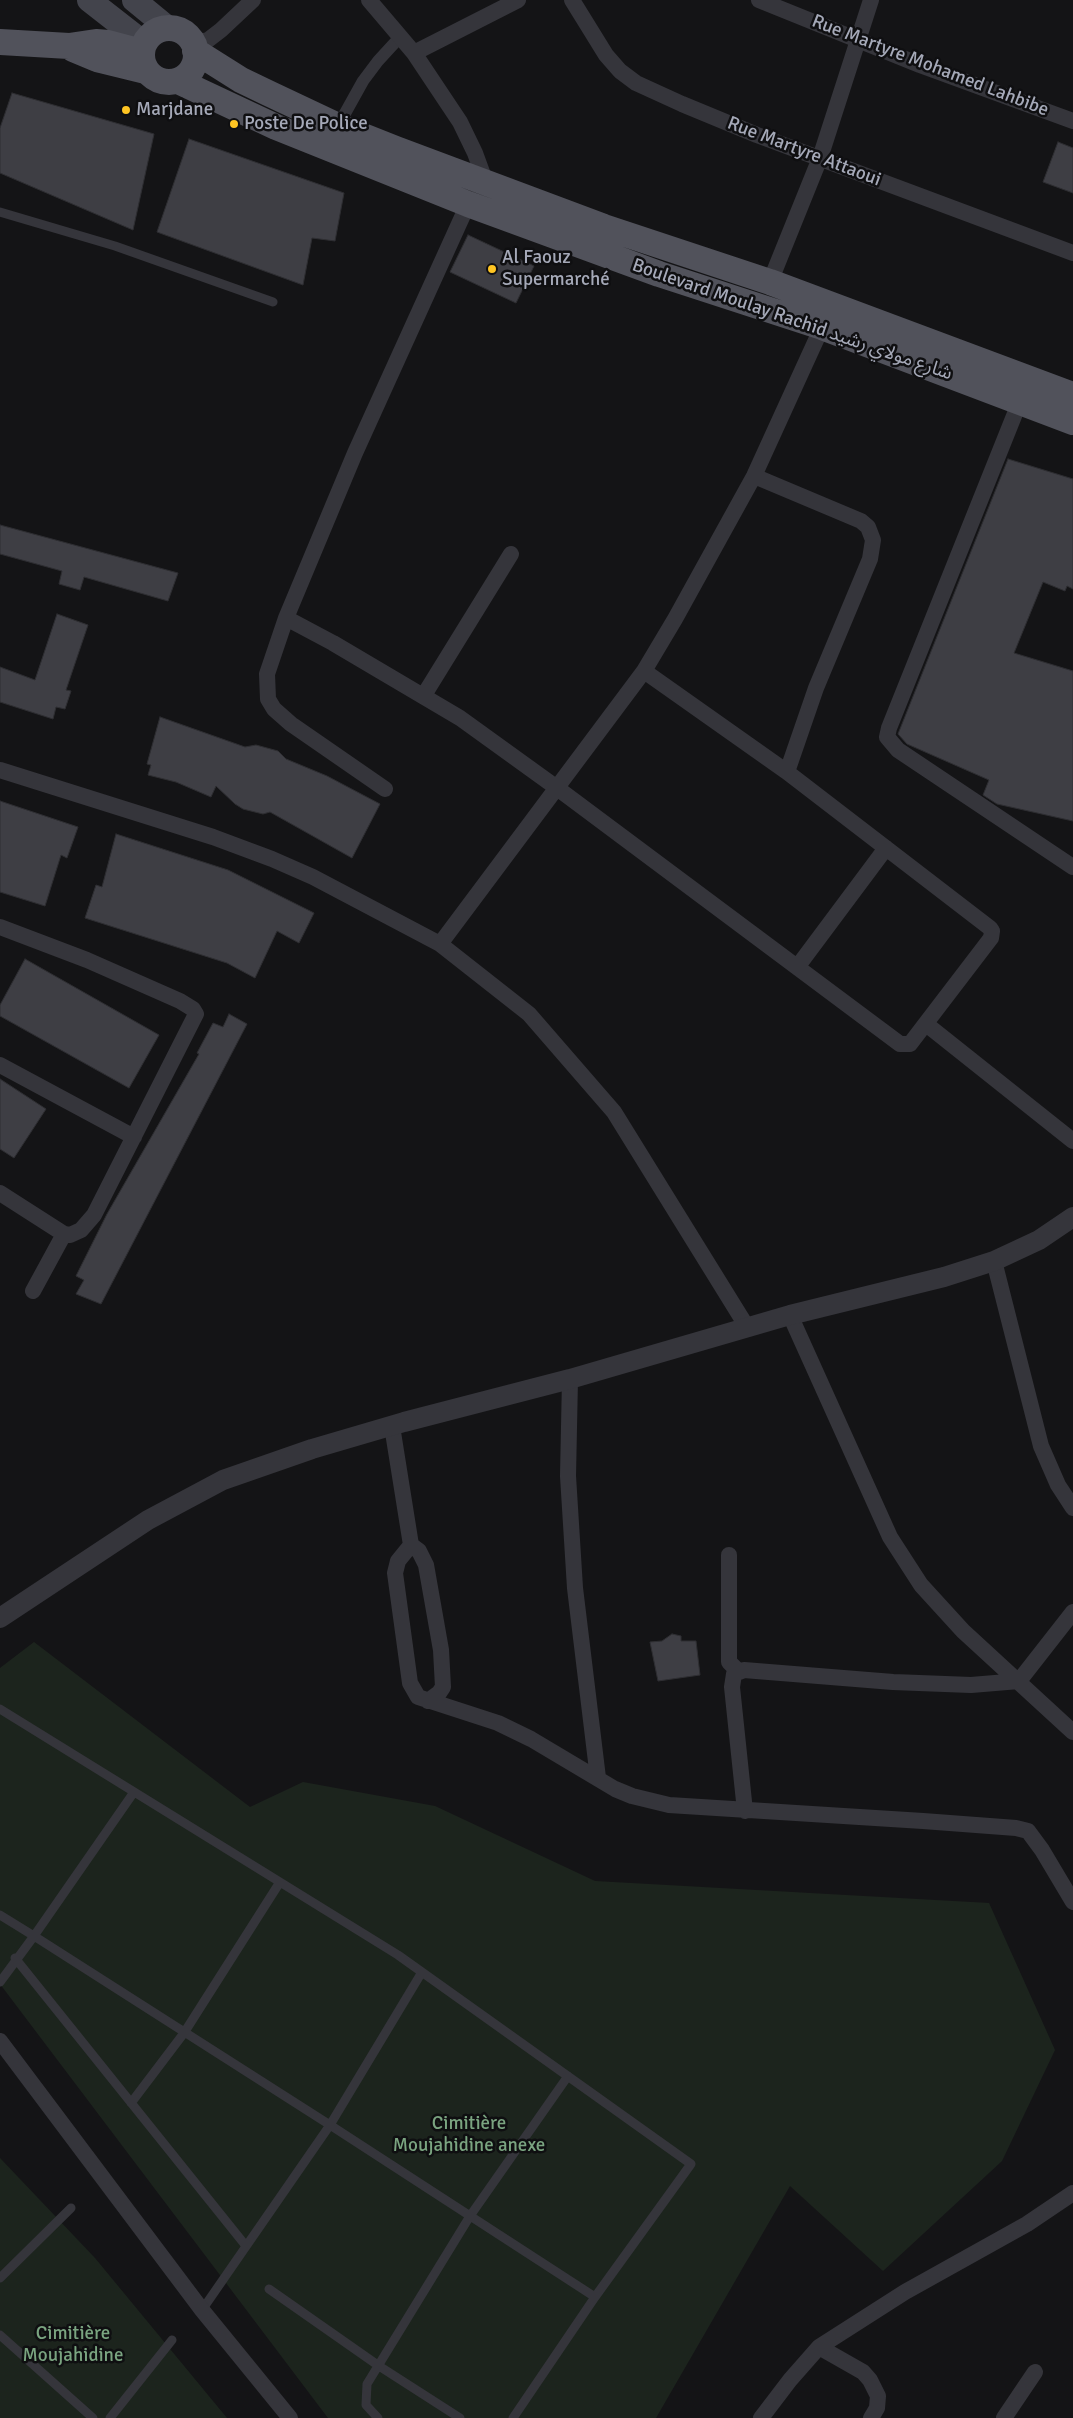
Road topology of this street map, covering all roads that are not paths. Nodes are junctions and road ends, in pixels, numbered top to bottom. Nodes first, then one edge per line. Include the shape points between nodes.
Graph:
1 (89, 0) edge
2 (134, 0) edge
3 (253, 0) edge
4 (369, 0) edge
5 (518, 0) edge
6 (572, 0) edge
7 (759, 0) edge
8 (872, 0) edge
9 (168, 28) junction
10 (400, 37) junction
11 (858, 40) junction
12 (0, 42) edge
13 (194, 47) junction
14 (414, 53) junction
15 (144, 56) junction
16 (178, 81) junction
17 (1073, 121) edge
18 (338, 126) junction
19 (820, 158) junction
20 (486, 183) junction
21 (468, 204) junction
22 (0, 212) edge
23 (1073, 253) edge
24 (770, 282) junction
25 (273, 302) dead end
26 (822, 327) junction
27 (1071, 388) edge
28 (1020, 401) junction
29 (1073, 422) edge
30 (754, 476) junction
31 (511, 554) dead end
32 (286, 618) junction
33 (644, 671) junction
34 (424, 696) junction
35 (0, 770) edge
36 (786, 772) junction
37 (557, 788) junction
38 (385, 789) dead end
39 (886, 848) junction
40 (1073, 867) edge
41 (0, 927) edge
42 (440, 944) junction
43 (798, 966) junction
44 (926, 1024) junction
45 (0, 1064) edge
46 (134, 1137) junction
47 (1073, 1141) edge
48 (0, 1193) edge
49 (1073, 1217) edge
50 (64, 1234) junction
51 (994, 1261) junction
52 (33, 1291) dead end
53 (790, 1315) junction
54 (747, 1327) junction
55 (570, 1380) junction
56 (392, 1426) junction
57 (1073, 1508) edge
58 (411, 1545) junction
59 (729, 1554) dead end
60 (1073, 1612) edge
61 (0, 1618) edge
62 (739, 1672) junction
63 (1019, 1681) junction
64 (428, 1700) junction
65 (0, 1709) edge
66 (1073, 1732) edge
67 (598, 1778) junction
68 (134, 1792) junction
69 (745, 1811) junction
70 (280, 1882) junction
71 (1073, 1902) edge
72 (0, 1915) edge
73 (34, 1936) junction
74 (15, 1958) junction
75 (422, 1972) junction
76 (0, 1982) edge
77 (184, 2033) junction
78 (0, 2041) edge
79 (568, 2076) junction
80 (131, 2103) junction
81 (330, 2125) junction
82 (1073, 2193) edge
83 (71, 2208) dead end
84 (470, 2216) junction
85 (246, 2246) junction
86 (0, 2278) edge
87 (269, 2289) dead end
88 (594, 2297) junction
89 (202, 2310) junction
90 (0, 2335) edge
91 (172, 2340) dead end
92 (819, 2348) junction
93 (379, 2366) junction
94 (1035, 2372) dead end
95 (92, 2418) edge
96 (110, 2418) edge
97 (290, 2418) edge
98 (378, 2418) edge
99 (460, 2418) edge
100 (513, 2418) edge
101 (761, 2418) edge
102 (871, 2418) edge
103 (1004, 2418) edge

1 - 15 main road
2 - 9 main road
3 - 13 street via 221,30
4 - 10 street
5 - 14 street
6 - 19 street, Rue Martyre Attaoui via 606,55 636,83
7 - 11 street, Rue Martyre Mohamed Lahbibe
8 - 11 street
9 - 13 main road via 187,36
9 - 15 main road via 158,30
10 - 14 street
10 - 18 street via 363,81
11 - 17 street, Rue Martyre Mohamed Lahbibe
11 - 19 street
12 - 15 main road via 70,46 97,59
13 - 16 main road via 192,69
13 - 18 main road, Boulevard Moulay Rachid شارع مولاي رشيد via 240,80
14 - 20 street via 460,122 476,153
15 - 16 main road via 155,79
16 - 21 main road, Boulevard Moulay Rachid شارع مولاي رشيد via 276,127
18 - 20 main road, Boulevard Moulay Rachid شارع مولاي رشيد
19 - 23 street, Rue Martyre Attaoui
19 - 24 street
20 - 24 main road, Boulevard Moulay Rachid شارع مولاي رشيد via 604,227
21 - 26 main road, Boulevard Moulay Rachid شارع مولاي رشيد via 659,274
21 - 32 street via 355,453
22 - 25 lane via 115,246
24 - 27 main road, Boulevard Moulay Rachid شارع مولاي رشيد
26 - 28 main road, Boulevard Moulay Rachid شارع مولاي رشيد
26 - 30 street
28 - 29 main road, Boulevard Moulay Rachid شارع مولاي رشيد
28 - 40 street via 888,737 898,750
30 - 33 street
30 - 36 street via 861,521 868,527 873,540 870,559 816,688
31 - 34 street
32 - 34 street
32 - 38 street via 266,674 268,699 291,724
33 - 36 street
33 - 37 street
34 - 37 street
35 - 42 street via 213,837 272,859
36 - 39 street
37 - 42 street
37 - 43 street
39 - 43 street
39 - 44 street via 992,931 991,938
41 - 46 street via 87,960 193,1009 196,1016
42 - 54 street via 529,1014 614,1112
43 - 44 street via 900,1044 910,1044
44 - 47 street
45 - 46 street
46 - 50 street via 90,1220 76,1234
48 - 50 street
49 - 51 street via 1038,1240
50 - 52 street
51 - 53 street via 897,1290
51 - 57 street via 1041,1446 1058,1485
53 - 54 street
53 - 63 street via 890,1537 921,1585 963,1631
54 - 55 street
55 - 56 street
55 - 67 street via 568,1476 575,1588
56 - 58 street
56 - 61 street via 223,1480 148,1520
58 - 64 street via 419,1551 426,1565 441,1650 443,1687
58 - 64 street via 398,1561 395,1573 410,1683 418,1697
59 - 62 street via 729,1662
60 - 63 street
62 - 63 street via 902,1683 972,1685
62 - 69 street via 732,1679 732,1687
63 - 66 street
64 - 67 street via 498,1723
65 - 68 lane
67 - 69 street via 632,1796 669,1805
68 - 70 lane
68 - 73 lane
69 - 71 street via 923,1821 1028,1831
70 - 75 lane
70 - 77 lane
72 - 73 lane
73 - 74 lane
73 - 77 lane
74 - 76 lane
74 - 80 lane
75 - 79 lane
75 - 81 lane
77 - 80 lane
77 - 81 lane
78 - 89 street
79 - 84 lane
79 - 88 lane via 691,2164
80 - 85 lane
81 - 84 lane
81 - 85 lane
82 - 92 street via 1027,2224 904,2292
83 - 86 lane
84 - 88 lane
84 - 93 lane
85 - 89 lane
87 - 93 lane
88 - 100 lane
89 - 97 street
90 - 95 lane
91 - 96 lane
92 - 101 street
92 - 102 street via 862,2372 870,2380 878,2396 877,2408
93 - 98 lane via 367,2384 366,2405
93 - 99 lane
94 - 103 street

